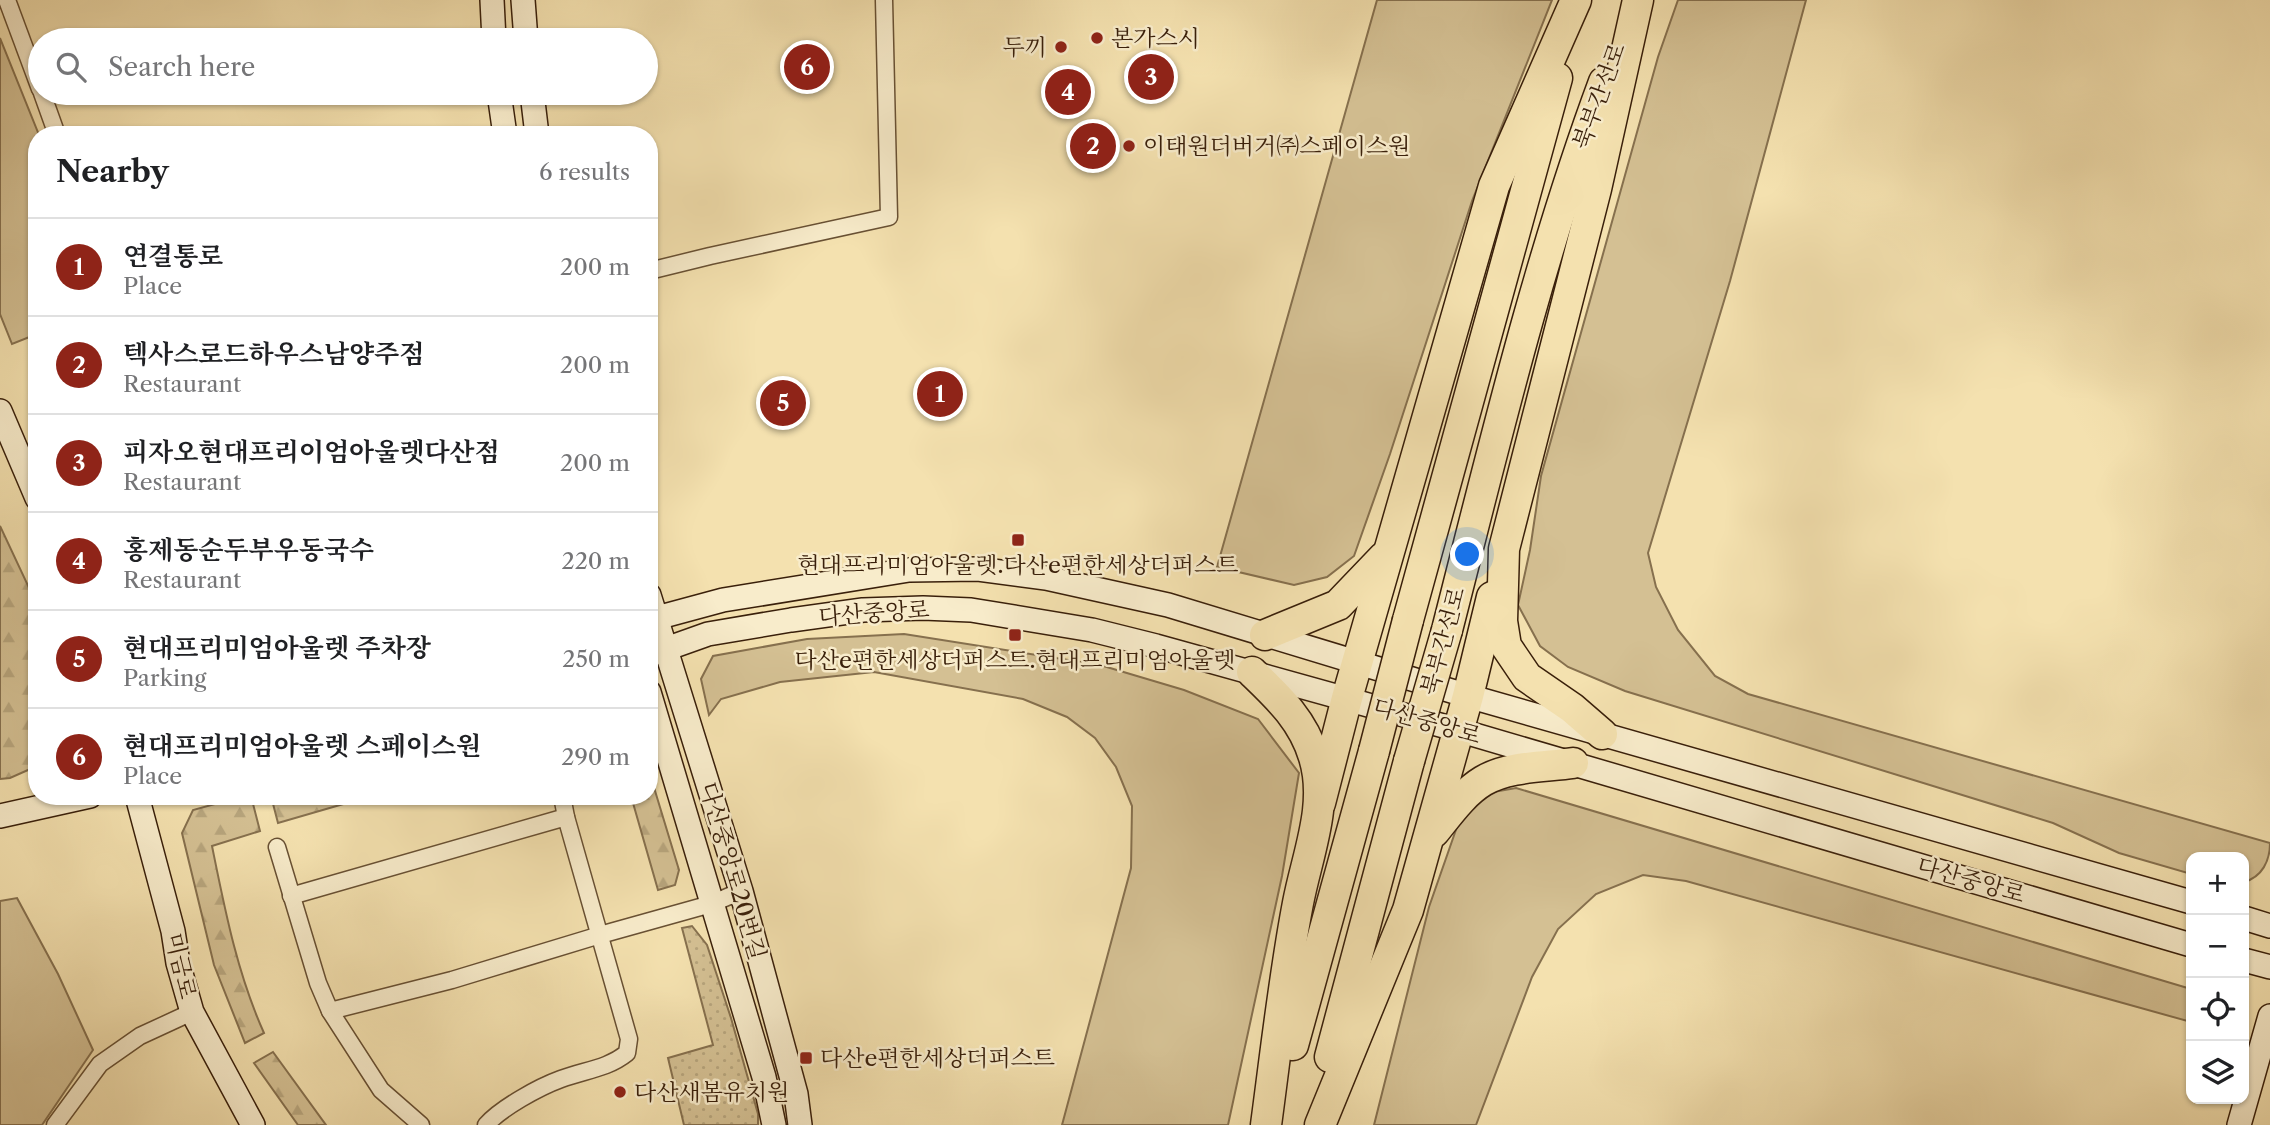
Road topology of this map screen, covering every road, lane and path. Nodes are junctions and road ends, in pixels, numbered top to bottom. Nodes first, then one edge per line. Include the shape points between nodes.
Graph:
1 (8, 0) edge
2 (492, 0) edge
3 (523, 0) edge
4 (884, 0) edge
5 (1577, 0) edge
6 (1636, 0) edge
7 (493, 28) edge
8 (525, 28) edge
9 (28, 55) edge
10 (46, 105) edge
11 (501, 105) edge
12 (533, 105) edge
13 (54, 126) edge
14 (504, 126) edge
15 (536, 126) edge
16 (658, 269) edge
17 (0, 411) edge
18 (28, 453) edge
19 (1504, 549) junction
20 (1389, 552) junction
21 (658, 619) edge
22 (1265, 635) junction
23 (658, 652) edge
24 (1357, 663) junction
25 (1252, 672) junction
26 (1468, 696) junction
27 (1347, 698) junction
28 (658, 721) edge
29 (1458, 730) junction
30 (1602, 734) junction
31 (1573, 763) junction
32 (1320, 803) junction
33 (50, 805) edge
34 (139, 805) edge
35 (564, 805) edge
36 (0, 816) edge
37 (566, 817) junction
38 (1427, 840) junction
39 (277, 847) dead end
40 (741, 891) junction
41 (291, 896) junction
42 (2186, 901) edge
43 (711, 904) junction
44 (2249, 920) edge
45 (2270, 926) edge
46 (600, 934) junction
47 (2186, 944) edge
48 (2249, 961) edge
49 (2270, 967) edge
50 (330, 1011) junction
51 (192, 1013) junction
52 (2270, 1016) edge
53 (55, 1125) edge
54 (253, 1125) edge
55 (421, 1125) edge
56 (486, 1125) edge
57 (774, 1125) edge
58 (800, 1125) edge
59 (1266, 1125) edge
60 (1271, 1125) edge
61 (1312, 1125) edge
62 (1320, 1125) edge
63 (2239, 1125) edge

1 - 9 street
2 - 7 street
3 - 8 street
4 - 16 street via 888,217
5 - 20 highway via 1494,186
5 - 60 highway, 북부간선로, bridge
6 - 19 highway via 1596,189
6 - 61 highway, 북부간선로, bridge via 1574,162
10 - 13 street
11 - 14 street
12 - 15 street
17 - 18 street
19 - 26 highway
19 - 30 highway via 1506,646 1527,677
20 - 22 highway via 1338,605
20 - 24 highway
21 - 22 street, 다산중앙로 via 723,600 796,587 909,570 978,569 1109,590
22 - 24 street, 다산중앙로
23 - 25 street, 다산중앙로 via 708,634 863,610 971,610 1092,630
23 - 40 street, 다산중앙로20번길
24 - 26 street, 다산중앙로
24 - 27 highway
25 - 27 street, 다산중앙로
25 - 32 highway via 1289,708 1303,730 1315,758
26 - 29 highway
26 - 30 street, 다산중앙로
27 - 29 street, 다산중앙로
27 - 32 highway
28 - 43 street, 다산중앙로20번길
29 - 31 street, 다산중앙로
29 - 38 highway
30 - 42 street, 다산중앙로
31 - 38 highway via 1512,771 1483,781 1461,799
31 - 47 street, 다산중앙로
32 - 59 highway via 1297,904
33 - 36 street
34 - 51 street, 미금로
35 - 37 street
37 - 41 street
37 - 46 street
38 - 62 highway via 1408,910
39 - 41 street
40 - 43 street
40 - 58 street, 다산중앙로20번길 via 796,1094
41 - 50 street
43 - 46 street
43 - 57 street, 다산중앙로20번길 via 764,1077
44 - 45 street
46 - 50 street via 452,980
46 - 56 street via 629,1039 627,1053 614,1064 558,1080 496,1113
48 - 49 street
50 - 55 street via 381,1090
51 - 53 street via 141,1036 100,1064
51 - 54 street, 미금로
52 - 63 street

